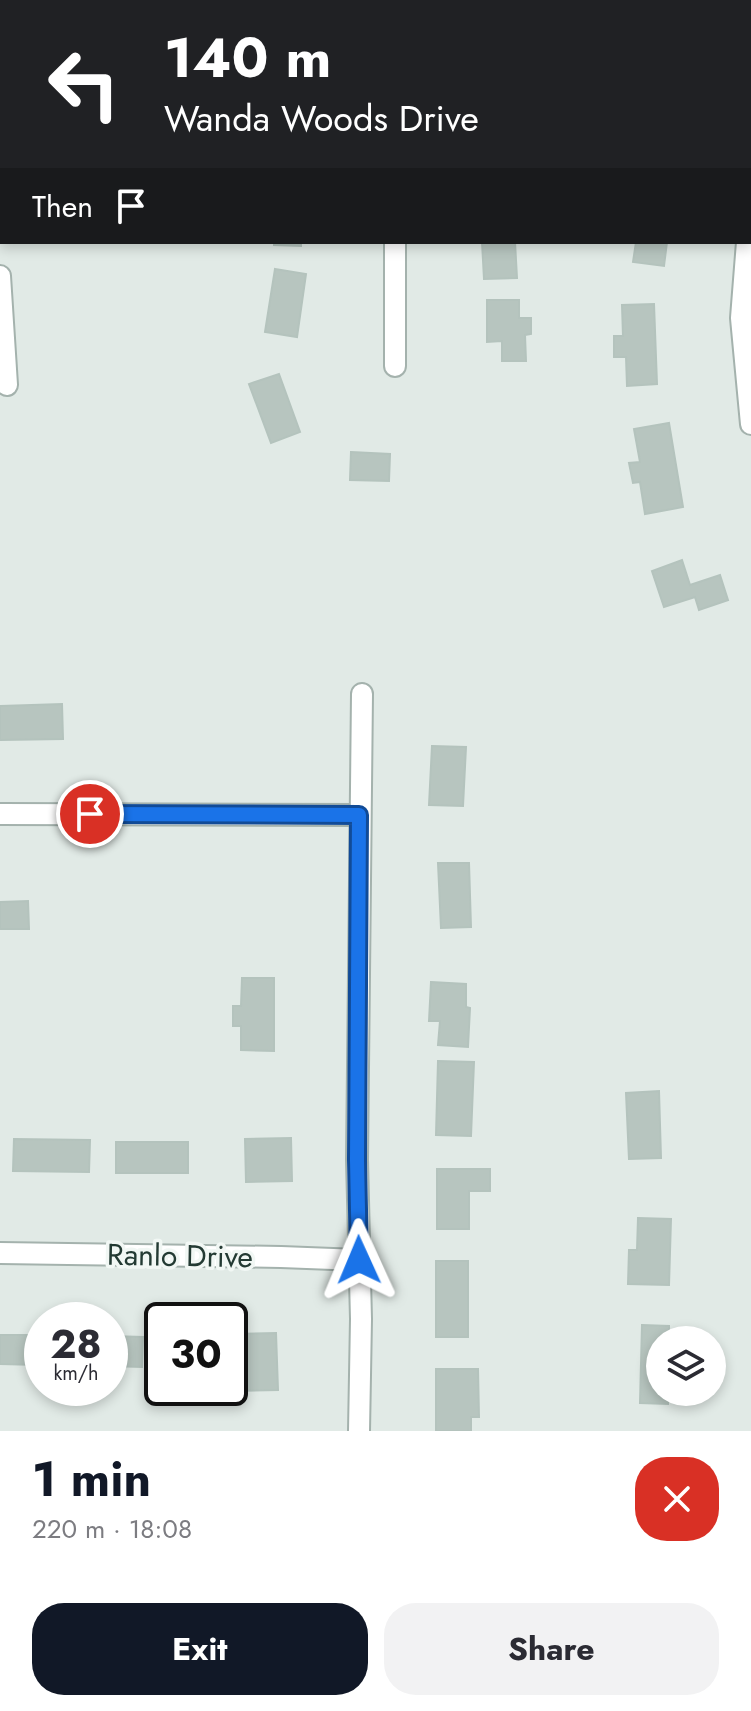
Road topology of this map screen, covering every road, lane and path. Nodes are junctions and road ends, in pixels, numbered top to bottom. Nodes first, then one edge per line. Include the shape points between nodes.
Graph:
1 (395, 244) edge
2 (747, 244) edge
3 (0, 276) edge
4 (395, 366) dead end
5 (7, 385) dead end
6 (751, 424) edge
7 (362, 694) dead end
8 (0, 814) edge
9 (359, 815) junction
10 (0, 1253) edge
11 (359, 1260) junction
12 (359, 1431) edge

1 - 4 street
2 - 6 street via 741,318
3 - 5 street
7 - 9 street
8 - 9 street
9 - 11 street
10 - 11 street, Ranlo Drive
11 - 12 street

